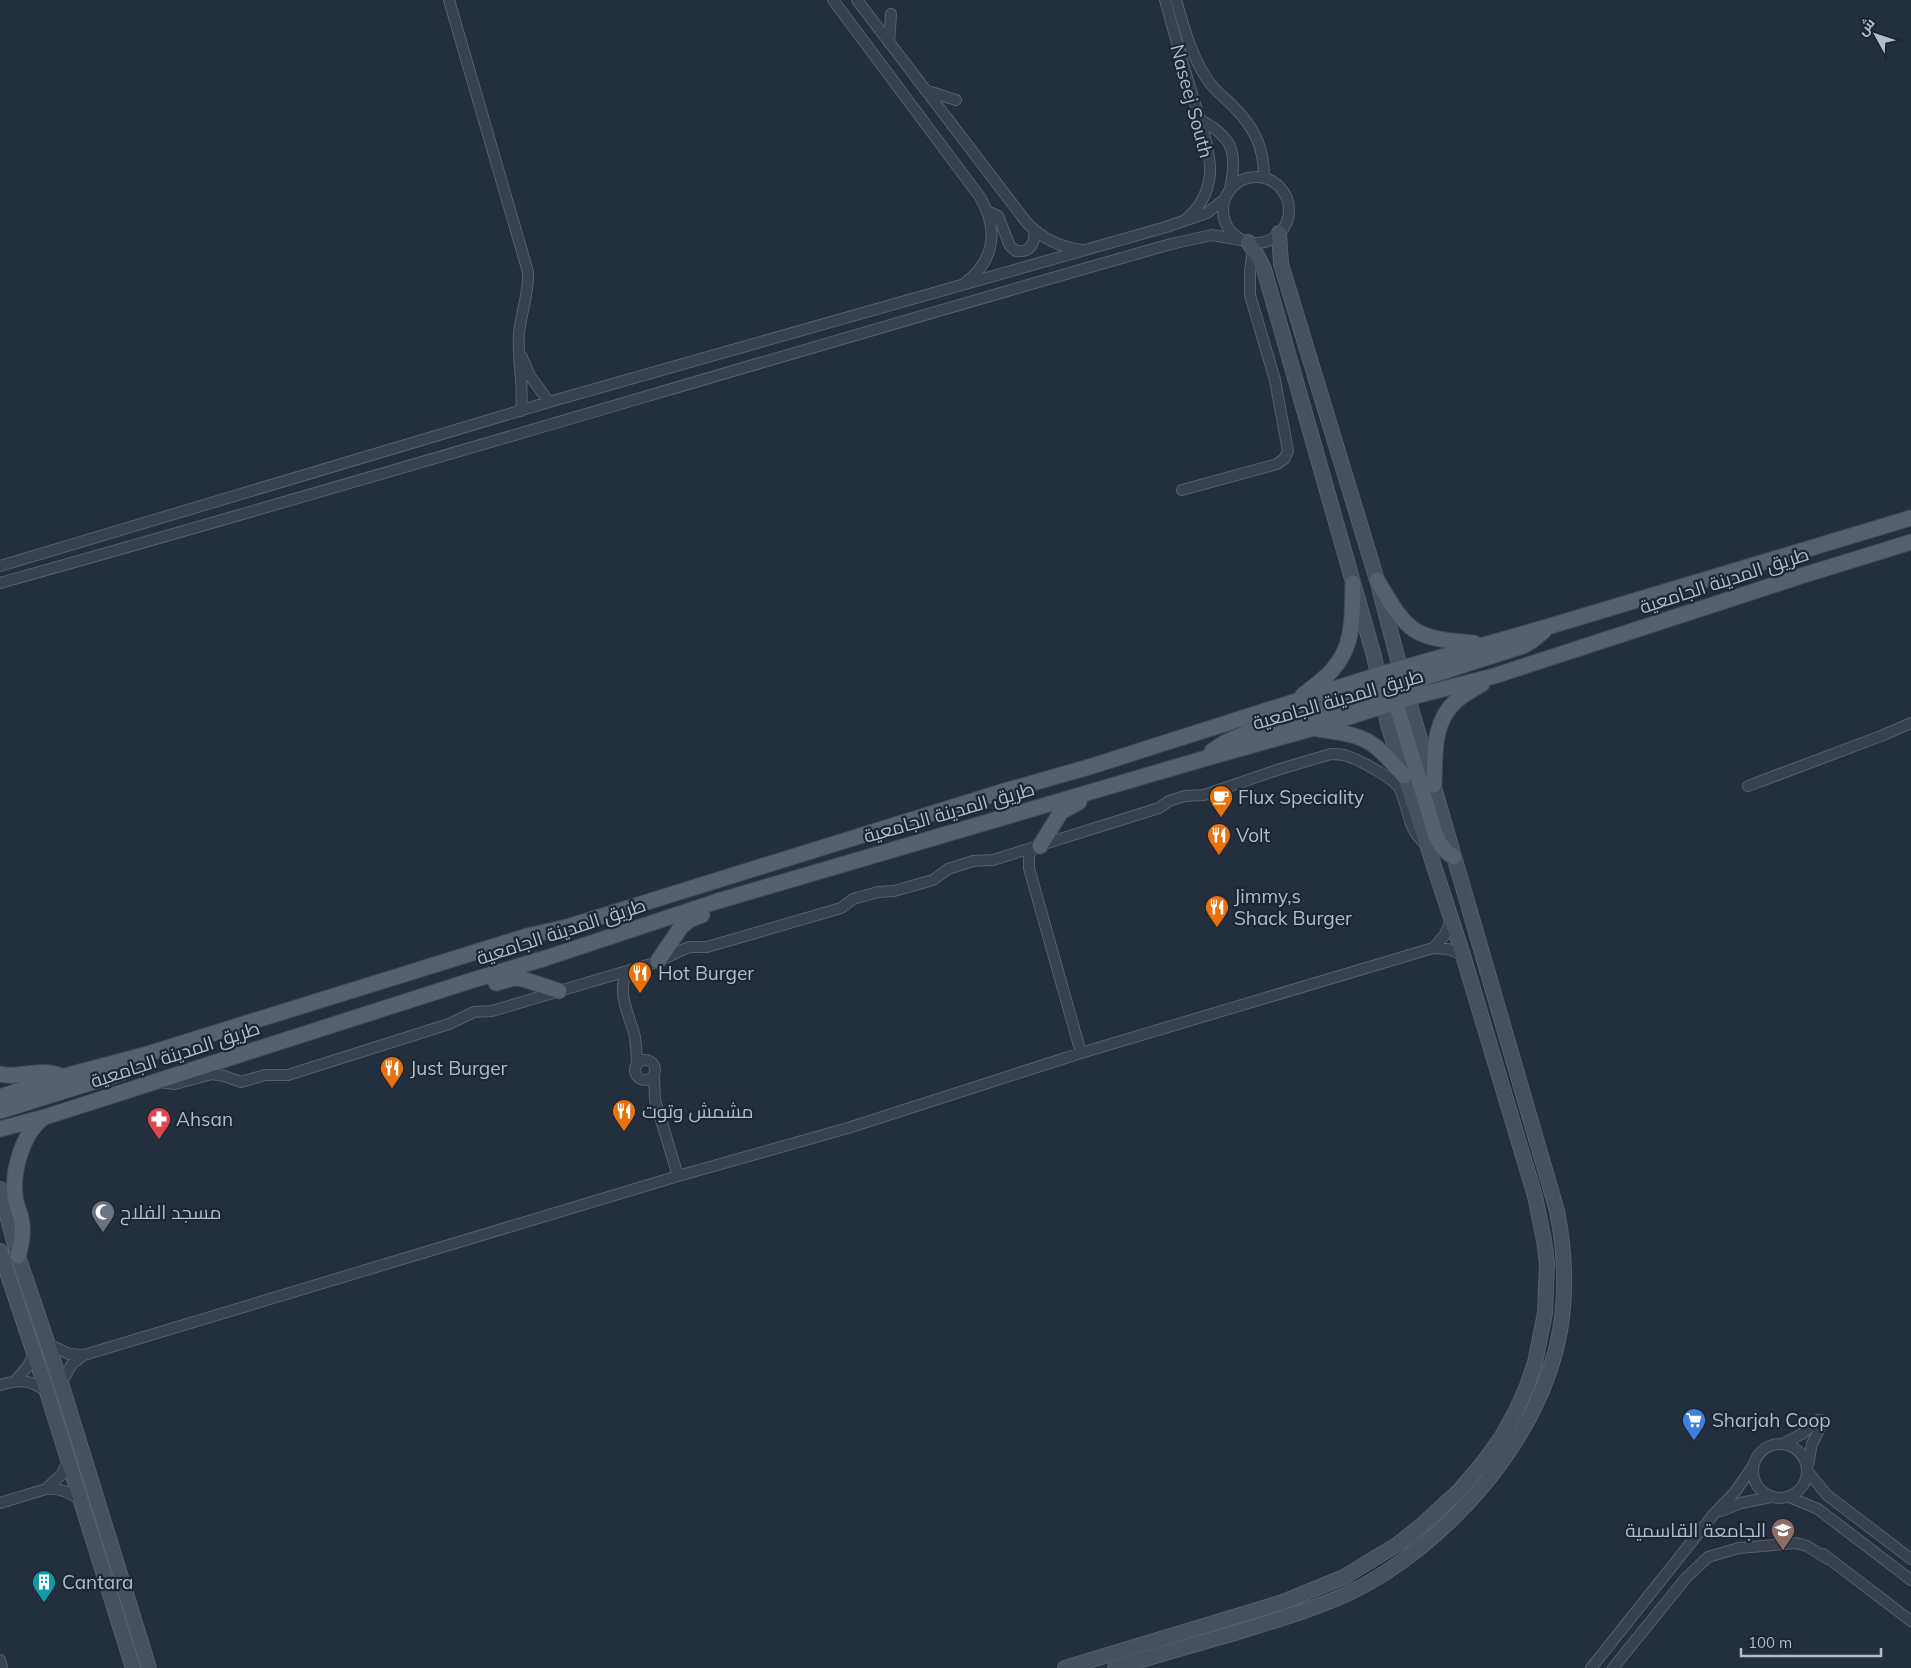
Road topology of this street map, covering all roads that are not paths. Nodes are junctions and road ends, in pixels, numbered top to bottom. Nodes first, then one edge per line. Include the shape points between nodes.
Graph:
1 (449, 0) edge
2 (833, 0) edge
3 (857, 0) edge
4 (1165, 0) edge
5 (1176, 0) edge
6 (891, 14) dead end
7 (889, 43) junction
8 (925, 90) junction
9 (956, 100) dead end
10 (1199, 119) junction
11 (1264, 178) junction
12 (1230, 190) junction
13 (1225, 199) junction
14 (988, 211) junction
15 (1181, 222) junction
16 (1034, 230) junction
17 (1279, 233) junction
18 (1247, 243) junction
19 (1087, 250) junction
20 (964, 284) junction
21 (874, 308) junction
22 (879, 326) junction
23 (518, 349) junction
24 (549, 402) junction
25 (521, 411) junction
26 (1182, 490) dead end
27 (1911, 518) edge
28 (1911, 542) edge
29 (0, 566) edge
30 (1377, 580) junction
31 (1353, 583) junction
32 (0, 584) edge
33 (1547, 627) junction
34 (1483, 644) junction
35 (1401, 668) junction
36 (1494, 676) junction
37 (1391, 692) junction
38 (1295, 701) junction
39 (1911, 723) edge
40 (1314, 728) junction
41 (1203, 759) junction
42 (1404, 776) junction
43 (1434, 785) junction
44 (1748, 786) dead end
45 (1095, 790) junction
46 (1425, 843) junction
47 (1036, 847) junction
48 (1010, 855) junction
49 (1454, 858) junction
50 (1030, 874) junction
51 (718, 901) junction
52 (1451, 922) junction
53 (1433, 948) junction
54 (1463, 954) junction
55 (658, 961) junction
56 (628, 971) junction
57 (603, 978) junction
58 (473, 980) junction
59 (559, 991) junction
60 (624, 997) junction
61 (635, 1038) junction
62 (1081, 1052) junction
63 (144, 1055) junction
64 (647, 1060) junction
65 (637, 1065) junction
66 (0, 1074) edge
67 (654, 1076) junction
68 (61, 1077) junction
69 (157, 1080) junction
70 (641, 1080) junction
71 (0, 1097) edge
72 (655, 1100) junction
73 (0, 1111) edge
74 (44, 1117) junction
75 (0, 1129) edge
76 (678, 1176) junction
77 (0, 1189) edge
78 (0, 1252) edge
79 (18, 1256) junction
80 (0, 1271) edge
81 (11, 1286) junction
82 (48, 1344) junction
83 (34, 1354) junction
84 (84, 1355) junction
85 (16, 1380) junction
86 (61, 1383) junction
87 (0, 1385) edge
88 (47, 1392) junction
89 (1782, 1444) junction
90 (68, 1461) junction
91 (1753, 1466) junction
92 (1808, 1469) junction
93 (46, 1489) junction
94 (1771, 1497) junction
95 (1788, 1497) junction
96 (80, 1500) junction
97 (0, 1503) edge
98 (1714, 1515) junction
99 (1911, 1559) edge
100 (1911, 1580) edge
101 (1911, 1621) edge
102 (0, 1660) edge
103 (2, 1668) edge
104 (133, 1668) edge
105 (149, 1668) edge
106 (1065, 1668) edge
107 (1115, 1668) edge
108 (1591, 1668) edge
109 (1613, 1668) edge

1 - 23 street via 528,272 529,288
2 - 14 street
3 - 7 street
4 - 10 street, Naseej South
5 - 11 street via 1205,75 1249,124 1258,139
6 - 7 street
7 - 8 street
8 - 9 street
8 - 16 street
10 - 12 street via 1219,132 1231,147 1235,166
10 - 15 street, Naseej South via 1209,158 1209,180 1202,201
11 - 12 street via 1249,178
11 - 17 street via 1276,184 1287,201 1286,222
12 - 13 street
13 - 15 street via 1207,213
13 - 18 street via 1224,219 1230,231
14 - 16 street via 998,216 1010,246 1016,251 1025,251 1032,246
14 - 20 street via 992,235 989,252 980,268
15 - 19 street
16 - 19 street via 1057,244
17 - 18 street via 1261,243
17 - 30 main road via 1281,264
18 - 22 street via 1220,235 1205,235
18 - 26 street via 1250,295 1275,380 1288,451 1277,464
18 - 31 main road via 1264,269
19 - 20 street
20 - 21 street
21 - 22 street
21 - 24 street
22 - 32 street via 825,345
23 - 24 street via 530,376
23 - 25 street
24 - 25 street
25 - 29 street
27 - 33 main road, طريق المدينة الجامعية
28 - 36 main road, طريق المدينة الجامعية
30 - 34 main road via 1400,618 1419,634 1440,641
30 - 35 main road
31 - 37 main road
31 - 38 main road via 1351,633 1345,652 1332,671
33 - 34 main road, طريق المدينة الجامعية
33 - 37 main road via 1523,646
34 - 35 main road, طريق المدينة الجامعية
35 - 37 main road, طريق المدينة الجامعية
35 - 37 main road
36 - 37 main road, طريق المدينة الجامعية
36 - 43 main road via 1461,697 1445,714 1436,738
37 - 38 main road, طريق المدينة الجامعية
37 - 40 main road, طريق المدينة الجامعية
37 - 41 main road via 1246,733 1224,743
37 - 42 main road
37 - 43 main road
37 - 49 main road via 1435,833 1442,848
38 - 63 main road, طريق المدينة الجامعية via 1089,767
39 - 44 street
40 - 41 main road, طريق المدينة الجامعية
40 - 42 main road via 1354,735 1371,742
41 - 45 main road, طريق المدينة الجامعية
42 - 46 main road
43 - 49 main road
45 - 47 main road via 1061,812
45 - 51 main road, طريق المدينة الجامعية
46 - 47 street via 1415,833 1396,784 1353,758 1332,754 1204,794 1188,795 1159,808
46 - 52 main road
47 - 48 street
47 - 50 street via 1028,860
48 - 50 street
48 - 55 street via 989,861 972,861 948,869 934,880 891,892 870,894 842,908 711,946 689,947
49 - 107 main road via 1562,1236 1563,1308 1553,1360 1542,1390 1512,1445 1473,1496 1429,1540 1394,1566 1349,1592 1291,1616
50 - 62 street
51 - 55 main road via 705,913 681,926
51 - 58 main road, طريق المدينة الجامعية
52 - 53 street
52 - 54 main road
53 - 54 street
53 - 62 street
54 - 106 main road via 1535,1196 1544,1240 1547,1288 1541,1336 1532,1371 1516,1411 1496,1445 1459,1491 1398,1544 1365,1565 1283,1602
55 - 56 street
56 - 57 street
56 - 60 street via 623,984
57 - 59 street
57 - 60 street
58 - 59 main road via 492,983 522,978
58 - 69 main road, طريق المدينة الجامعية
59 - 69 street via 492,1011 470,1013 449,1024 284,1076 270,1075 241,1082 212,1074 176,1084
60 - 61 street
61 - 64 street
61 - 65 street
62 - 76 street via 848,1128
63 - 68 main road, طريق المدينة الجامعية
63 - 73 main road via 122,1073
64 - 65 street
64 - 67 street via 656,1068
65 - 70 street via 636,1074
66 - 68 main road via 14,1076 47,1072
67 - 70 street
67 - 72 street
68 - 71 main road, طريق المدينة الجامعية
69 - 74 main road, طريق المدينة الجامعية
70 - 72 street
72 - 76 street
74 - 75 main road, طريق المدينة الجامعية
74 - 79 main road via 24,1141 15,1179 15,1199 23,1231
76 - 84 street
77 - 79 main road
78 - 81 main road
79 - 82 main road
80 - 81 street
81 - 83 main road
82 - 84 street via 69,1354
82 - 86 main road
83 - 85 street
83 - 88 main road
84 - 86 street via 68,1370
85 - 87 street
85 - 88 street via 36,1385
86 - 105 main road
88 - 90 main road
89 - 91 street via 1771,1445 1761,1451
89 - 92 street via 1799,1450
89 - 92 street via 1821,1420 1812,1444
90 - 93 street via 62,1474
90 - 96 main road
91 - 94 street via 1755,1482
91 - 98 street
92 - 95 street via 1802,1488
92 - 99 street via 1827,1495
93 - 96 street via 61,1489
93 - 97 street
94 - 95 street
94 - 98 street via 1741,1502
95 - 100 street via 1818,1509
96 - 104 main road
98 - 108 street
101 - 109 street via 1828,1559 1802,1544 1739,1548 1708,1557 1686,1578
102 - 103 street

